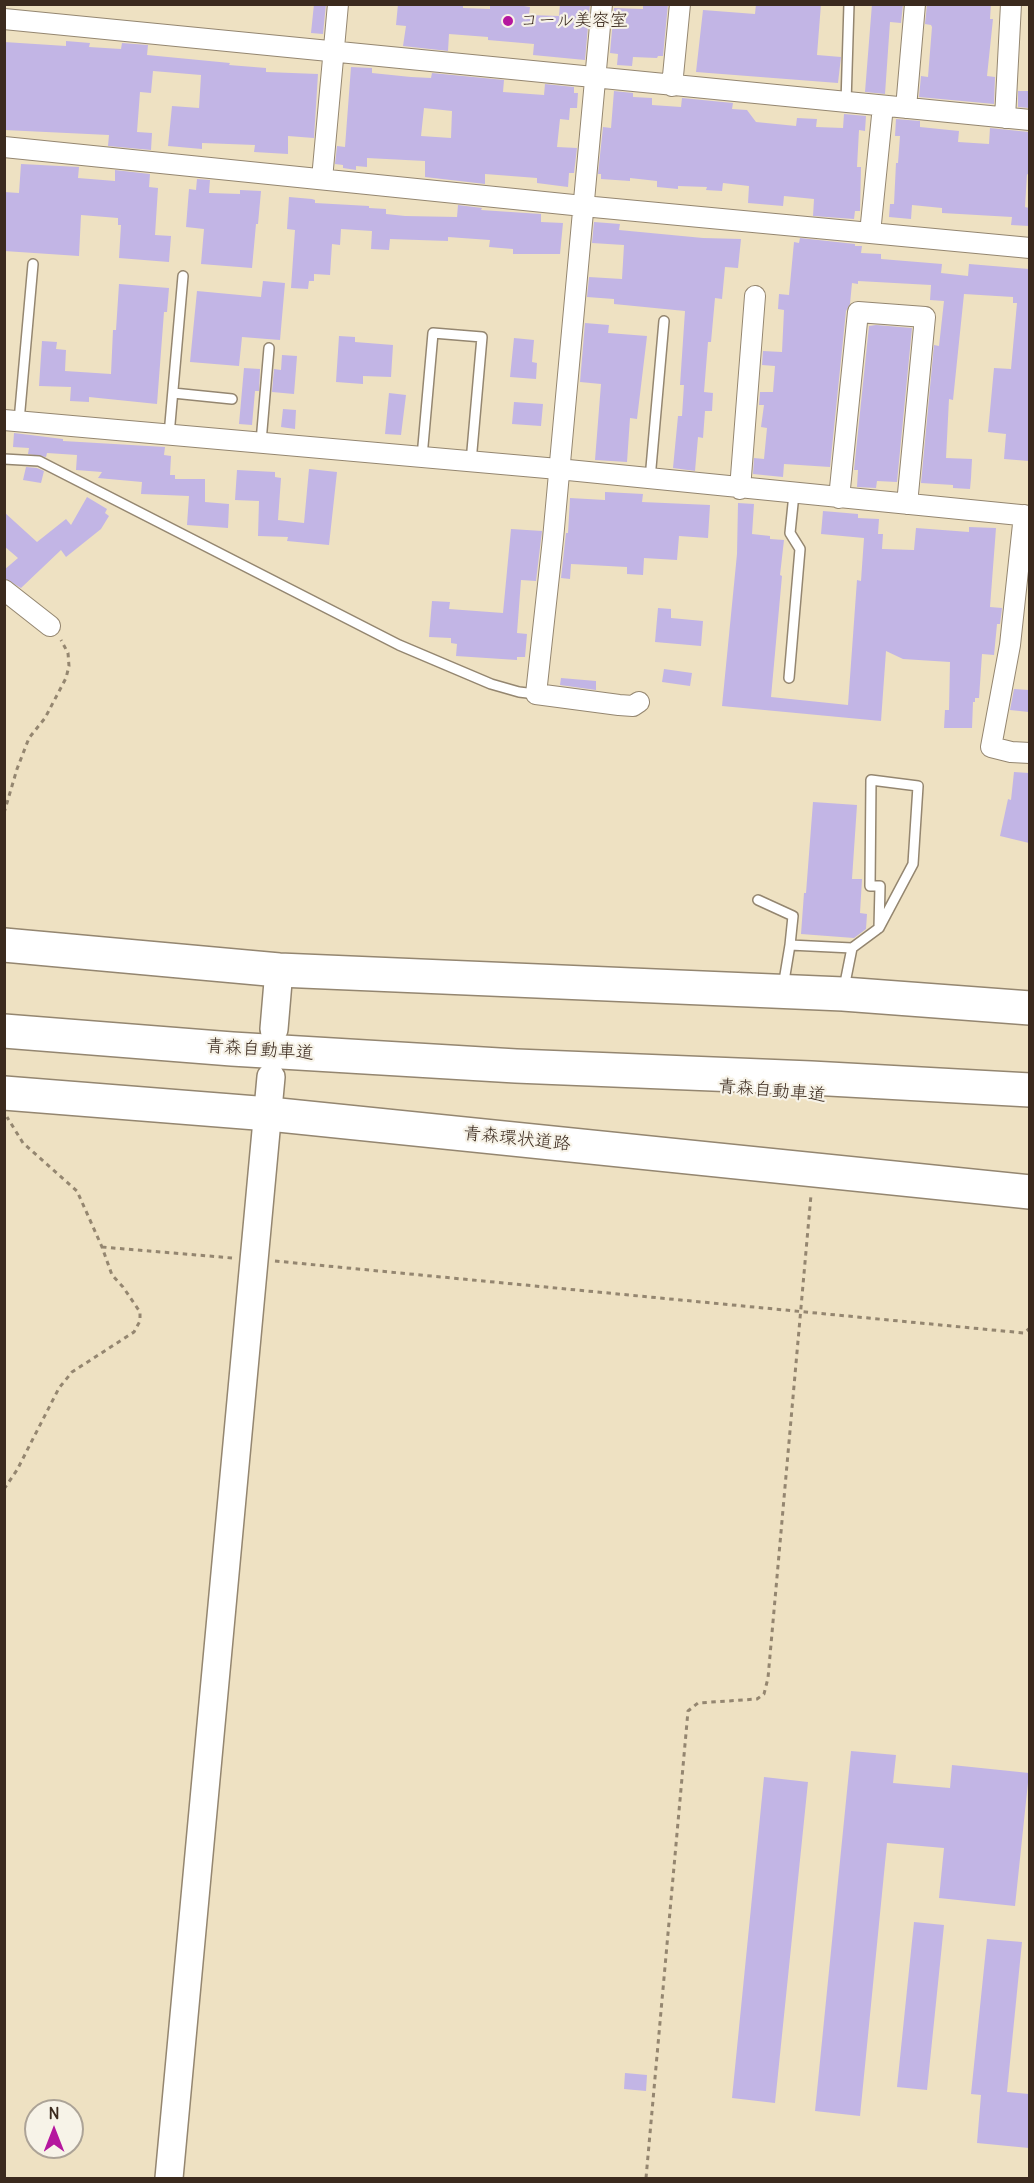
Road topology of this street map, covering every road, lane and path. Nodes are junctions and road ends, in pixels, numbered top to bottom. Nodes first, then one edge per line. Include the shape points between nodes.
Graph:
1 (338, 4) edge
2 (602, 4) edge
3 (680, 4) edge
4 (849, 4) edge
5 (915, 4) edge
6 (1011, 4) edge
7 (4, 19) edge
8 (334, 51) junction
9 (595, 78) junction
10 (672, 86) junction
11 (846, 103) junction
12 (883, 106) junction
13 (906, 108) junction
14 (1005, 118) junction
15 (1029, 120) edge
16 (4, 147) edge
17 (322, 179) junction
18 (583, 206) junction
19 (870, 233) junction
20 (1029, 248) edge
21 (33, 264) dead end
22 (183, 276) dead end
23 (755, 296) dead end
24 (664, 321) dead end
25 (269, 348) dead end
26 (173, 393) junction
27 (232, 399) dead end
28 (12, 421) edge
29 (169, 435) junction
30 (261, 442) junction
31 (422, 457) junction
32 (4, 459) edge
33 (471, 462) junction
34 (558, 470) junction
35 (650, 479) junction
36 (740, 489) junction
37 (794, 494) junction
38 (839, 498) junction
39 (907, 504) junction
40 (1027, 515) edge
41 (4, 590) edge
42 (50, 626) joint
43 (789, 678) dead end
44 (536, 694) junction
45 (639, 702) dead end
46 (1029, 753) edge
47 (4, 813) edge
48 (758, 900) dead end
49 (879, 928) junction
50 (4, 945) edge
51 (790, 945) junction
52 (852, 948) junction
53 (279, 970) junction
54 (783, 991) junction
55 (843, 994) junction
56 (1029, 1008) edge
57 (274, 1029) dead end
58 (4, 1031) edge
59 (516, 1066) junction
60 (271, 1077) dead end
61 (1029, 1090) edge
62 (5, 1104) edge
63 (1029, 1113) edge
64 (269, 1114) junction
65 (814, 1170) junction
66 (1029, 1192) edge
67 (102, 1247) junction
68 (255, 1260) junction
69 (801, 1312) junction
70 (1029, 1328) edge
71 (4, 1489) edge
72 (169, 2178) edge
73 (646, 2178) edge

1 - 8 street
2 - 9 street
3 - 10 street
4 - 11 lane
5 - 13 street
6 - 14 street
7 - 8 street
8 - 9 street
8 - 17 street
9 - 10 street
9 - 18 street
10 - 11 street
11 - 12 street
12 - 13 street
12 - 19 street
13 - 14 street
14 - 15 street
16 - 17 street
17 - 18 street
18 - 19 street
18 - 34 street
19 - 20 street
21 - 28 lane
22 - 26 lane
23 - 36 street
24 - 35 lane
25 - 30 lane
26 - 27 lane
26 - 29 lane
28 - 29 street
29 - 30 street
30 - 31 street
31 - 33 street
31 - 33 lane via 433,333 482,337
32 - 44 lane via 39,461 399,645 491,684
33 - 34 street
34 - 35 street
34 - 44 street
35 - 36 street
36 - 37 street
37 - 38 street
37 - 43 lane via 790,533 800,549
38 - 39 street
38 - 39 street via 858,312 925,317
39 - 40 street
40 - 46 street via 992,747
41 - 42 street
42 - 47 path via 64,644 69,666 45,718 29,738
44 - 45 street via 619,705 633,706
48 - 51 lane via 793,916
49 - 49 lane via 913,864 918,786 871,780 870,886 880,886
49 - 52 lane
50 - 53 highway
51 - 52 lane
51 - 54 lane
52 - 55 lane
53 - 54 highway
53 - 57 street
54 - 55 highway
55 - 56 highway
58 - 59 highway, 青森自動車道
59 - 61 highway, 青森自動車道
59 - 63 highway, 青森自動車道
60 - 64 street
62 - 64 highway, 青森環状道路
62 - 67 path via 23,1143 77,1191
64 - 65 highway, 青森環状道路
64 - 68 street
65 - 66 highway, 青森環状道路
65 - 69 path
67 - 68 path
67 - 71 path via 112,1275 140,1312 140,1321 134,1332 72,1372 59,1388
68 - 69 path
68 - 72 street
69 - 70 path via 1024,1333
69 - 73 path via 764,1694 757,1699 698,1703 688,1711

